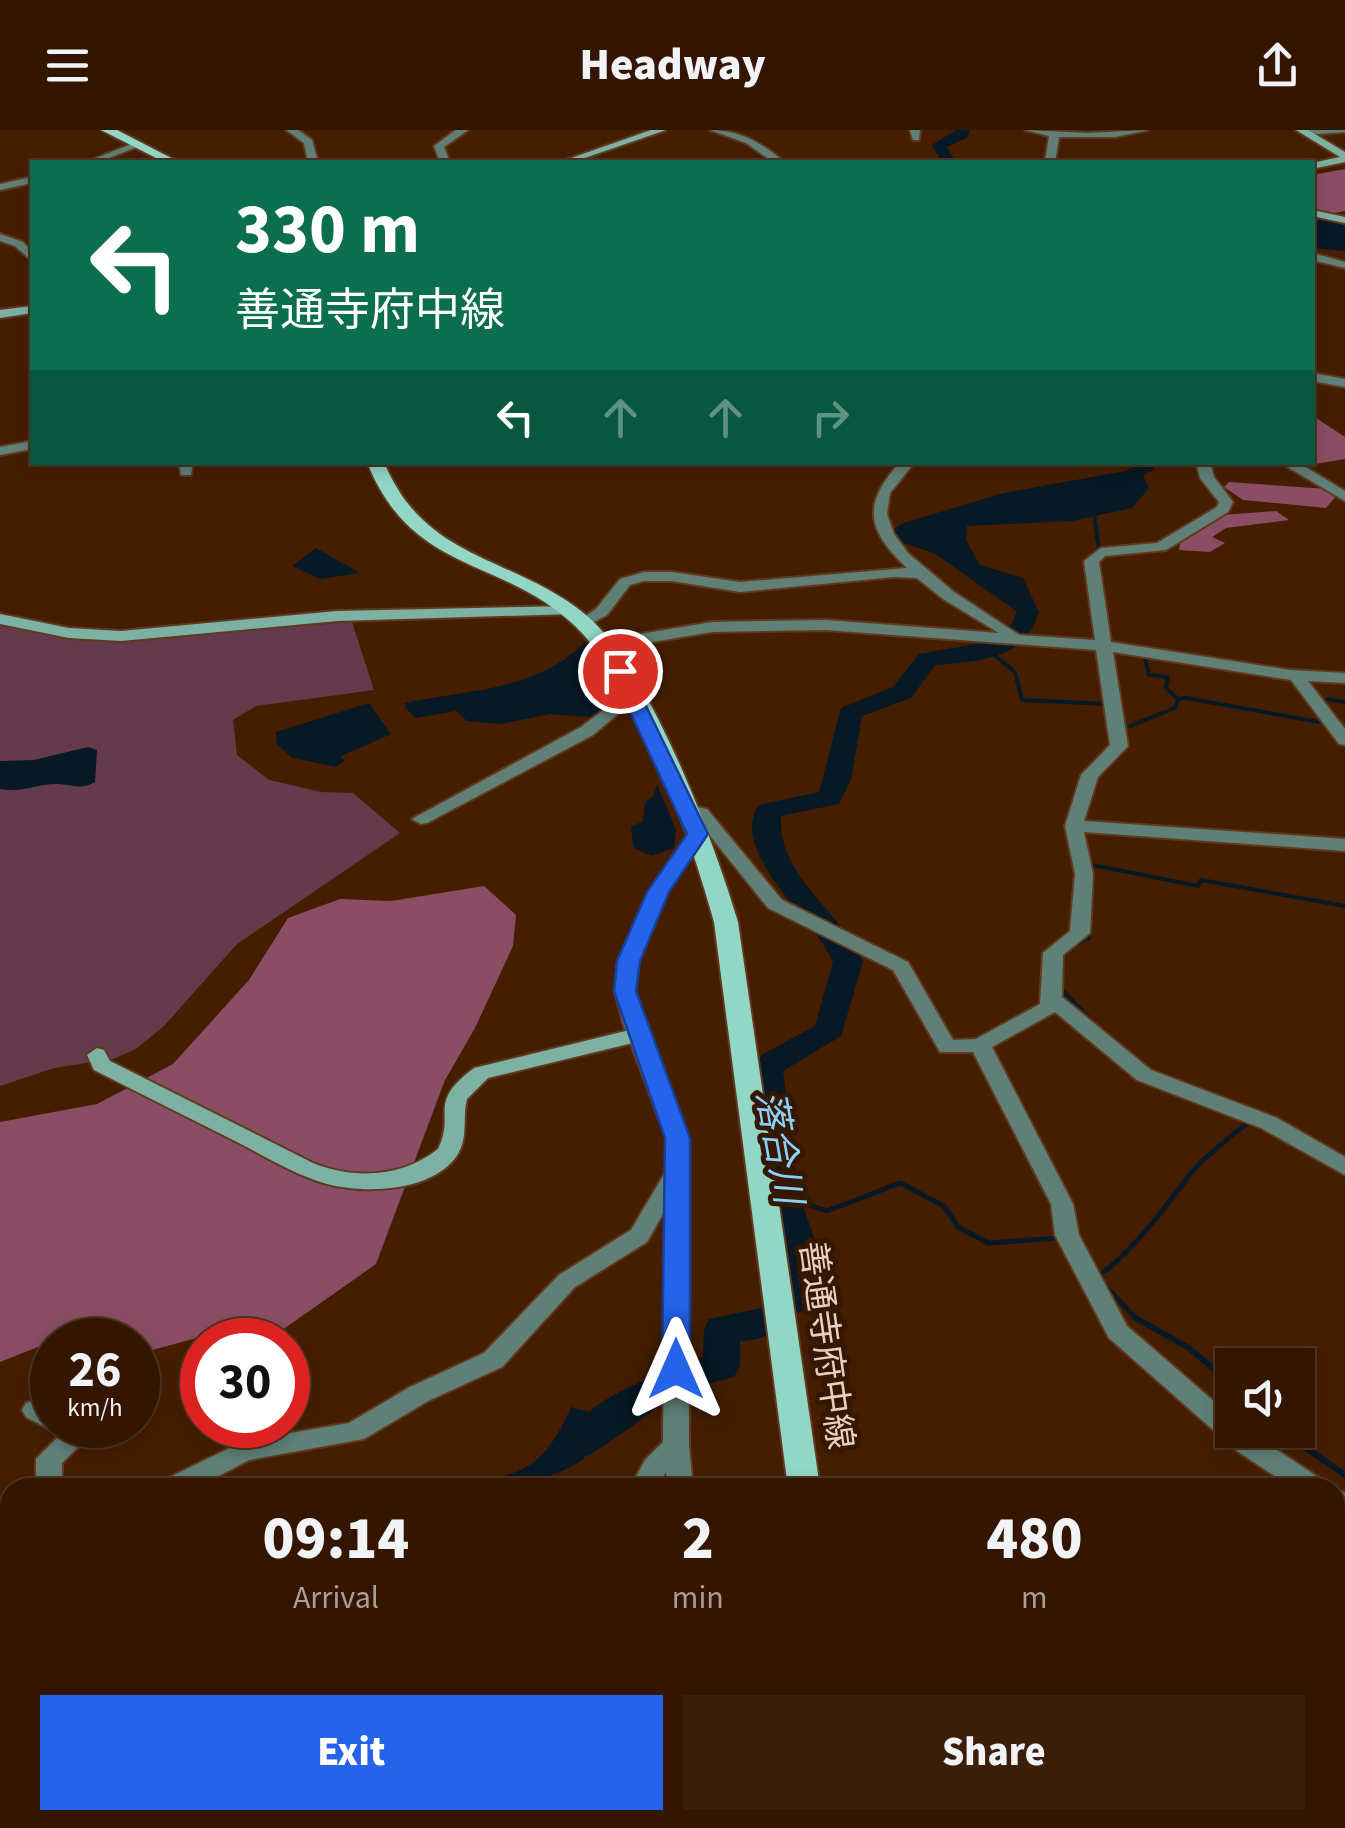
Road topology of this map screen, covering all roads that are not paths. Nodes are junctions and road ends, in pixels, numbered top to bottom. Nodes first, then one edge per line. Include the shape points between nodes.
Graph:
1 (292, 130) edge
2 (463, 130) edge
3 (715, 130) edge
4 (1030, 130) edge
5 (1143, 130) edge
6 (1342, 130) edge
7 (115, 131) edge
8 (654, 131) edge
9 (1303, 131) edge
10 (1054, 135) junction
11 (1324, 143) junction
12 (137, 145) junction
13 (1296, 146) dead end
14 (1343, 154) edge
15 (96, 160) edge
16 (169, 160) edge
17 (312, 160) edge
18 (444, 160) edge
19 (571, 160) edge
20 (775, 160) edge
21 (1050, 160) edge
22 (1315, 165) edge
23 (30, 180) edge
24 (0, 187) edge
25 (1315, 216) edge
26 (1345, 220) edge
27 (0, 237) edge
28 (30, 256) edge
29 (1315, 257) edge
30 (1345, 265) edge
31 (30, 310) edge
32 (0, 314) edge
33 (1315, 377) edge
34 (1345, 383) edge
35 (30, 445) edge
36 (0, 452) edge
37 (376, 465) edge
38 (906, 465) edge
39 (1203, 465) edge
40 (1291, 465) edge
41 (1345, 496) edge
42 (917, 573) junction
43 (576, 617) junction
44 (0, 618) edge
45 (1012, 637) junction
46 (604, 644) junction
47 (1106, 646) junction
48 (1296, 676) junction
49 (1345, 678) edge
50 (631, 694) junction
51 (1345, 740) edge
52 (686, 810) junction
53 (420, 819) dead end
54 (1074, 826) junction
55 (702, 837) junction
56 (1345, 845) edge
57 (1052, 998) junction
58 (638, 1035) junction
59 (980, 1046) junction
60 (96, 1055) dead end
61 (1345, 1167) edge
62 (677, 1170) junction
63 (676, 1446) junction
64 (63, 1448) edge
65 (49, 1478) edge
66 (191, 1478) edge
67 (648, 1478) edge
68 (679, 1478) edge
69 (803, 1478) edge
70 (1299, 1478) edge

1 - 17 street via 308,142
2 - 18 street via 440,146
3 - 20 street
4 - 10 street
5 - 10 street
6 - 9 street
7 - 12 main road
8 - 19 street
9 - 11 street
10 - 21 street
11 - 13 street
11 - 14 street
12 - 15 street
12 - 16 main road
14 - 22 street
23 - 24 street
25 - 26 street
27 - 28 street
29 - 30 street
31 - 32 street
33 - 34 street
35 - 36 street
37 - 43 main road, 善通寺府中線 via 390,500 417,530
38 - 42 street via 880,507 883,524
39 - 47 street via 1226,502 1223,508 1161,548 1101,552 1091,561
40 - 41 street
42 - 43 street via 867,571 768,587 636,578 616,588 604,613
42 - 45 street
43 - 44 street via 337,616 121,636
43 - 46 main road, 善通寺府中線
45 - 46 street via 826,624 712,627
45 - 47 street
46 - 50 main road, 善通寺府中線
47 - 48 street
47 - 54 street via 1120,746 1090,775
48 - 49 street
48 - 51 street
50 - 52 main road, 善通寺府中線
50 - 53 street via 587,731
52 - 55 main road, 善通寺府中線
52 - 59 street via 701,813 775,904 901,966 947,1047
54 - 56 street
54 - 57 street via 1084,874 1080,934 1053,953
55 - 58 street via 658,892 628,961 625,991
55 - 69 main road, 善通寺府中線 via 726,922
57 - 59 street via 1048,1008
57 - 61 street via 1144,1076 1269,1123
58 - 60 street via 481,1073 453,1098 449,1153 430,1168 366,1181 333,1178 296,1162 100,1065
58 - 62 street via 678,1138
59 - 70 street via 1062,1204 1067,1235 1118,1332 1246,1444
62 - 63 street
62 - 66 street via 639,1236 568,1281 493,1360 356,1432 244,1451
63 - 67 street
63 - 68 street
64 - 65 street via 50,1459

